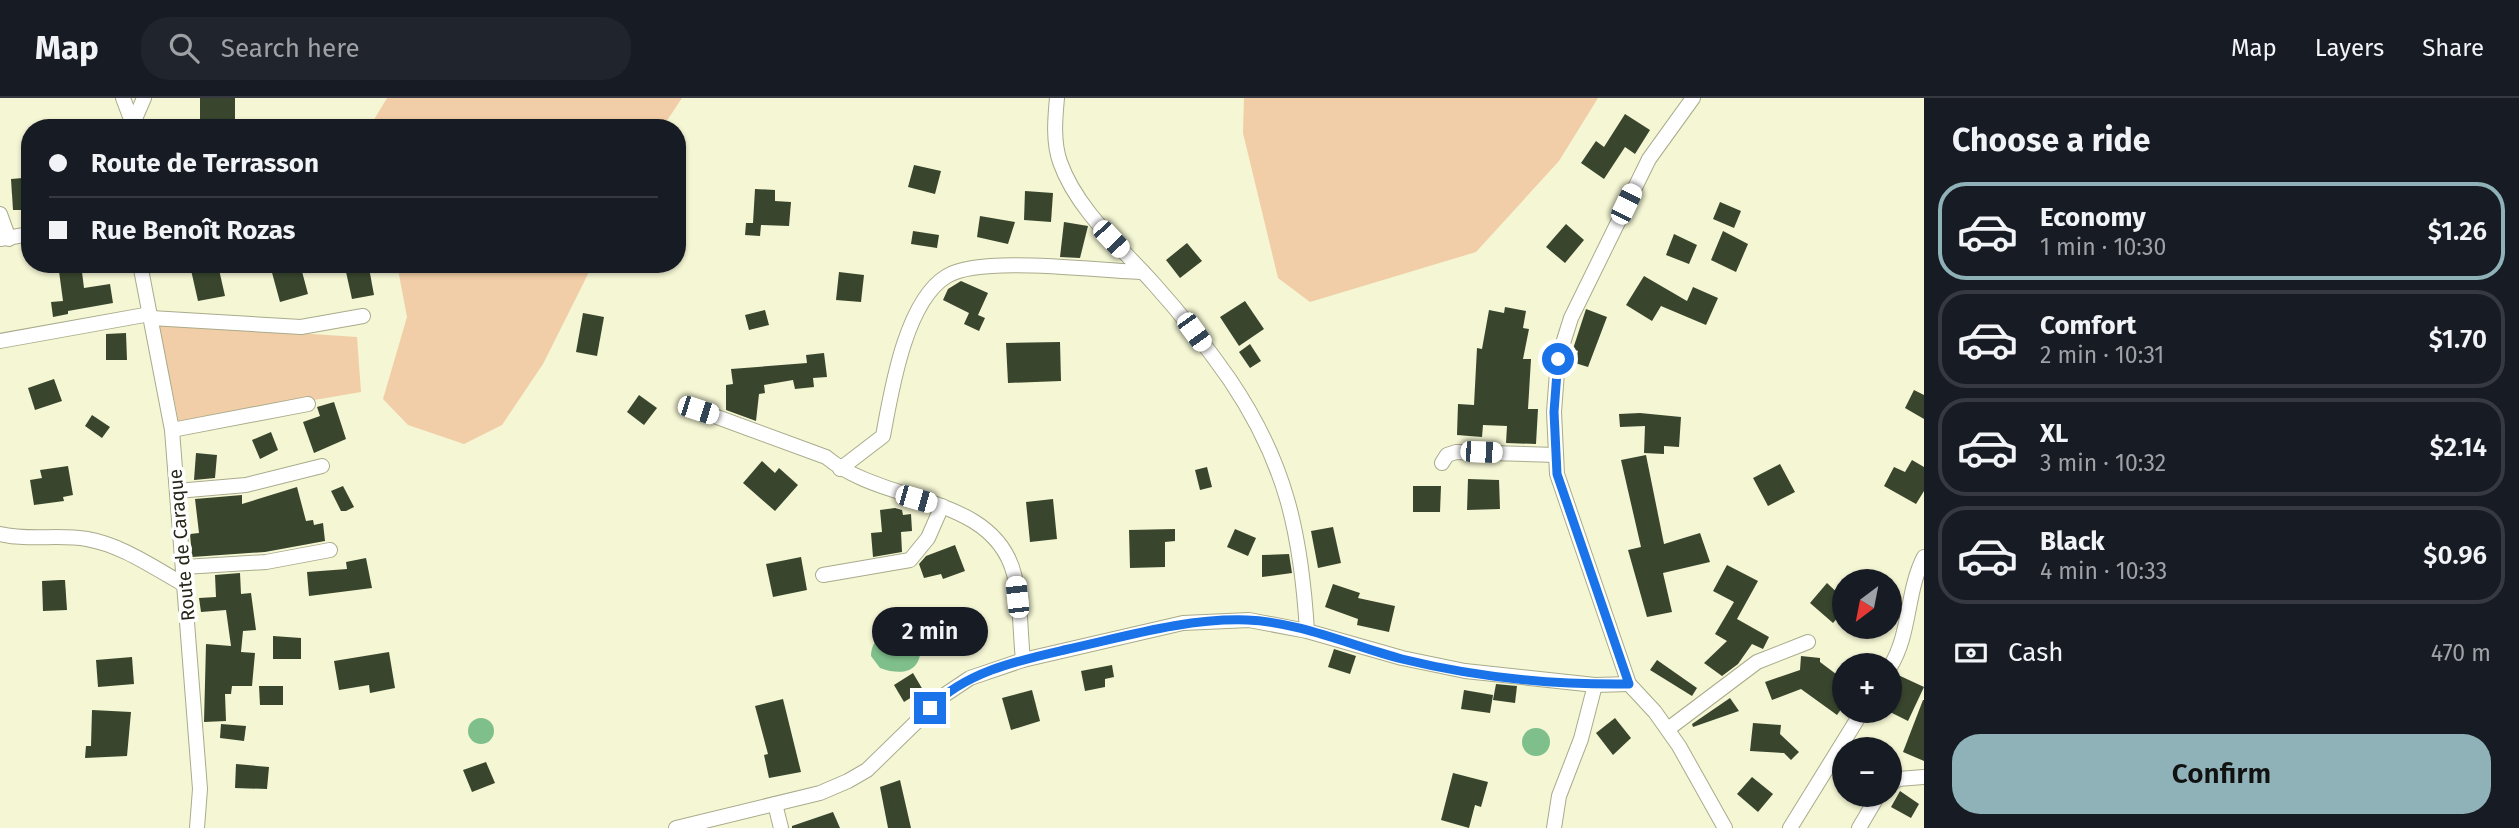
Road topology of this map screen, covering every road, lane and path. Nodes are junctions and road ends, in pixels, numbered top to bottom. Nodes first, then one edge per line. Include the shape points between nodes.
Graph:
1 (123, 98) edge
2 (144, 98) edge
3 (1056, 98) edge
4 (1693, 98) edge
5 (130, 119) edge
6 (135, 119) edge
7 (0, 214) edge
8 (4, 239) edge
9 (1143, 272) junction
10 (142, 273) edge
11 (150, 316) junction
12 (363, 316) dead end
13 (0, 341) edge
14 (308, 404) dead end
15 (698, 410) dead end
16 (172, 430) junction
17 (1556, 455) junction
18 (1442, 463) dead end
19 (322, 466) dead end
20 (840, 468) junction
21 (177, 491) junction
22 (942, 506) junction
23 (0, 534) edge
24 (330, 550) dead end
25 (1924, 557) edge
26 (184, 567) junction
27 (822, 575) dead end
28 (185, 585) junction
29 (1307, 631) junction
30 (1808, 642) dead end
31 (1896, 653) edge
32 (1023, 660) junction
33 (1629, 684) junction
34 (1595, 685) junction
35 (1855, 723) edge
36 (1668, 729) junction
37 (1924, 777) edge
38 (1902, 779) edge
39 (775, 804) junction
40 (1871, 807) edge
41 (711, 824) edge
42 (197, 828) edge
43 (677, 828) edge
44 (781, 828) edge
45 (1554, 828) edge
46 (1725, 828) edge
47 (1790, 828) edge
48 (1859, 828) edge

1 - 5 street
2 - 6 street
3 - 9 street via 1057,145 1065,174 1096,221
4 - 17 street via 1649,159 1570,318 1558,359
7 - 8 street
9 - 20 street via 996,266 968,267 945,276 928,296 904,340 883,436
9 - 29 street via 1230,381 1272,455 1297,530
10 - 11 street, Route de Caraque
11 - 12 street via 301,327
11 - 13 street
11 - 16 street, Route de Caraque
14 - 16 street
15 - 20 street via 804,448
16 - 21 street, Route de Caraque
17 - 18 street via 1456,452
17 - 33 street via 1557,474
19 - 21 street via 246,485
20 - 22 street via 891,492
21 - 26 street, Route de Caraque
22 - 27 street via 928,538 910,560
22 - 32 street via 991,531 1006,551 1015,576
23 - 28 street via 24,540 85,539 117,548
24 - 26 street via 266,562
25 - 31 street
26 - 28 street, Route de Caraque
28 - 42 street, Route de Caraque via 200,789
29 - 32 street via 1249,620 1184,623
29 - 34 street via 1402,659 1465,671
30 - 36 street via 1758,662
32 - 39 street via 971,678 943,696 867,770 820,793
33 - 34 street
33 - 36 street
34 - 45 street via 1559,796
35 - 47 street
36 - 46 street
37 - 38 street
39 - 41 street
39 - 44 street
40 - 48 street
41 - 43 street

